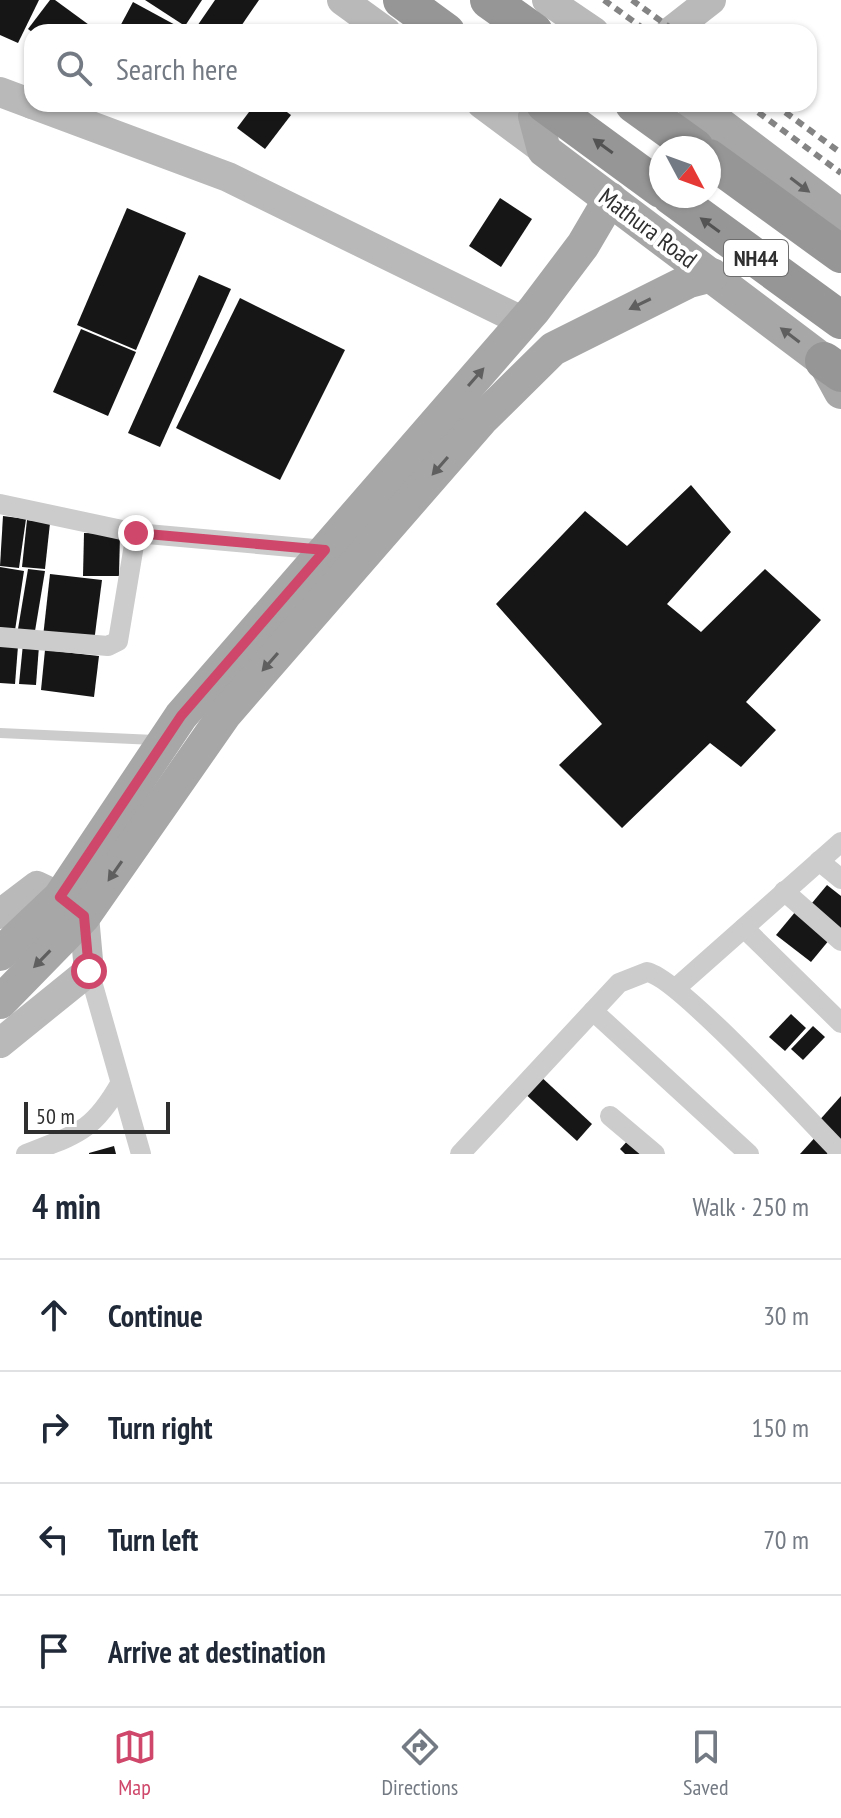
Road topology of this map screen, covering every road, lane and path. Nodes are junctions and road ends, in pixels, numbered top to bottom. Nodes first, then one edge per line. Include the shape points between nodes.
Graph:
1 (342, 0) edge
2 (402, 0) edge
3 (489, 0) edge
4 (547, 0) edge
5 (711, 0) edge
6 (375, 24) edge
7 (435, 24) edge
8 (523, 24) edge
9 (582, 24) edge
10 (680, 24) edge
11 (0, 92) edge
12 (24, 101) edge
13 (53, 112) edge
14 (493, 112) edge
15 (536, 112) edge
16 (556, 112) edge
17 (645, 112) edge
18 (704, 112) edge
19 (678, 136) edge
20 (544, 150) junction
21 (721, 167) edge
22 (649, 180) edge
23 (610, 199) junction
24 (687, 208) edge
25 (841, 216) edge
26 (841, 254) edge
27 (712, 275) junction
28 (841, 320) edge
29 (524, 322) junction
30 (835, 375) edge
31 (0, 504) edge
32 (136, 533) junction
33 (325, 550) junction
34 (0, 637) edge
35 (0, 733) edge
36 (165, 741) junction
37 (841, 842) edge
38 (819, 861) junction
39 (841, 879) edge
40 (784, 891) junction
41 (72, 906) junction
42 (0, 914) edge
43 (744, 928) junction
44 (841, 941) edge
45 (0, 954) edge
46 (89, 971) junction
47 (676, 988) junction
48 (0, 1002) edge
49 (593, 1011) junction
50 (841, 1023) edge
51 (0, 1043) edge
52 (120, 1084) junction
53 (610, 1116) dead end
54 (841, 1153) edge
55 (26, 1154) edge
56 (141, 1154) edge
57 (460, 1154) edge
58 (655, 1154) edge
59 (749, 1154) edge

1 - 6 street
2 - 7 highway
3 - 8 highway
4 - 9 street
5 - 10 street
11 - 12 street
13 - 29 street via 228,177
14 - 20 street, Mathura Road
15 - 20 main road
22 -> 16 highway, Mathura Road
17 - 19 highway
18 -> 25 main road
20 - 23 main road, Mathura Road
21 - 26 highway, NH44
23 - 27 main road, Mathura Road
23 - 29 main road via 583,245
28 -> 24 highway, Mathura Road / NH44
30 -> 27 main road, Mathura Road
27 -> 41 main road via 689,281 553,349 481,420 225,714
33 -> 29 main road
31 - 32 street
32 - 33 street
32 - 34 street via 118,641 108,646
33 - 36 main road
35 - 36 lane
36 - 41 main road
37 - 38 street
38 - 39 street
38 - 40 street
40 - 43 street
40 - 44 street
41 - 42 street via 37,886
41 - 45 main road
41 - 46 street
41 -> 48 main road
43 - 47 street
43 - 50 street
46 - 51 street
46 - 52 street
47 - 49 street via 656,973 633,974
47 - 54 street
49 - 57 street
49 - 59 street
52 - 55 street via 84,1131
52 - 56 street
53 - 58 street

